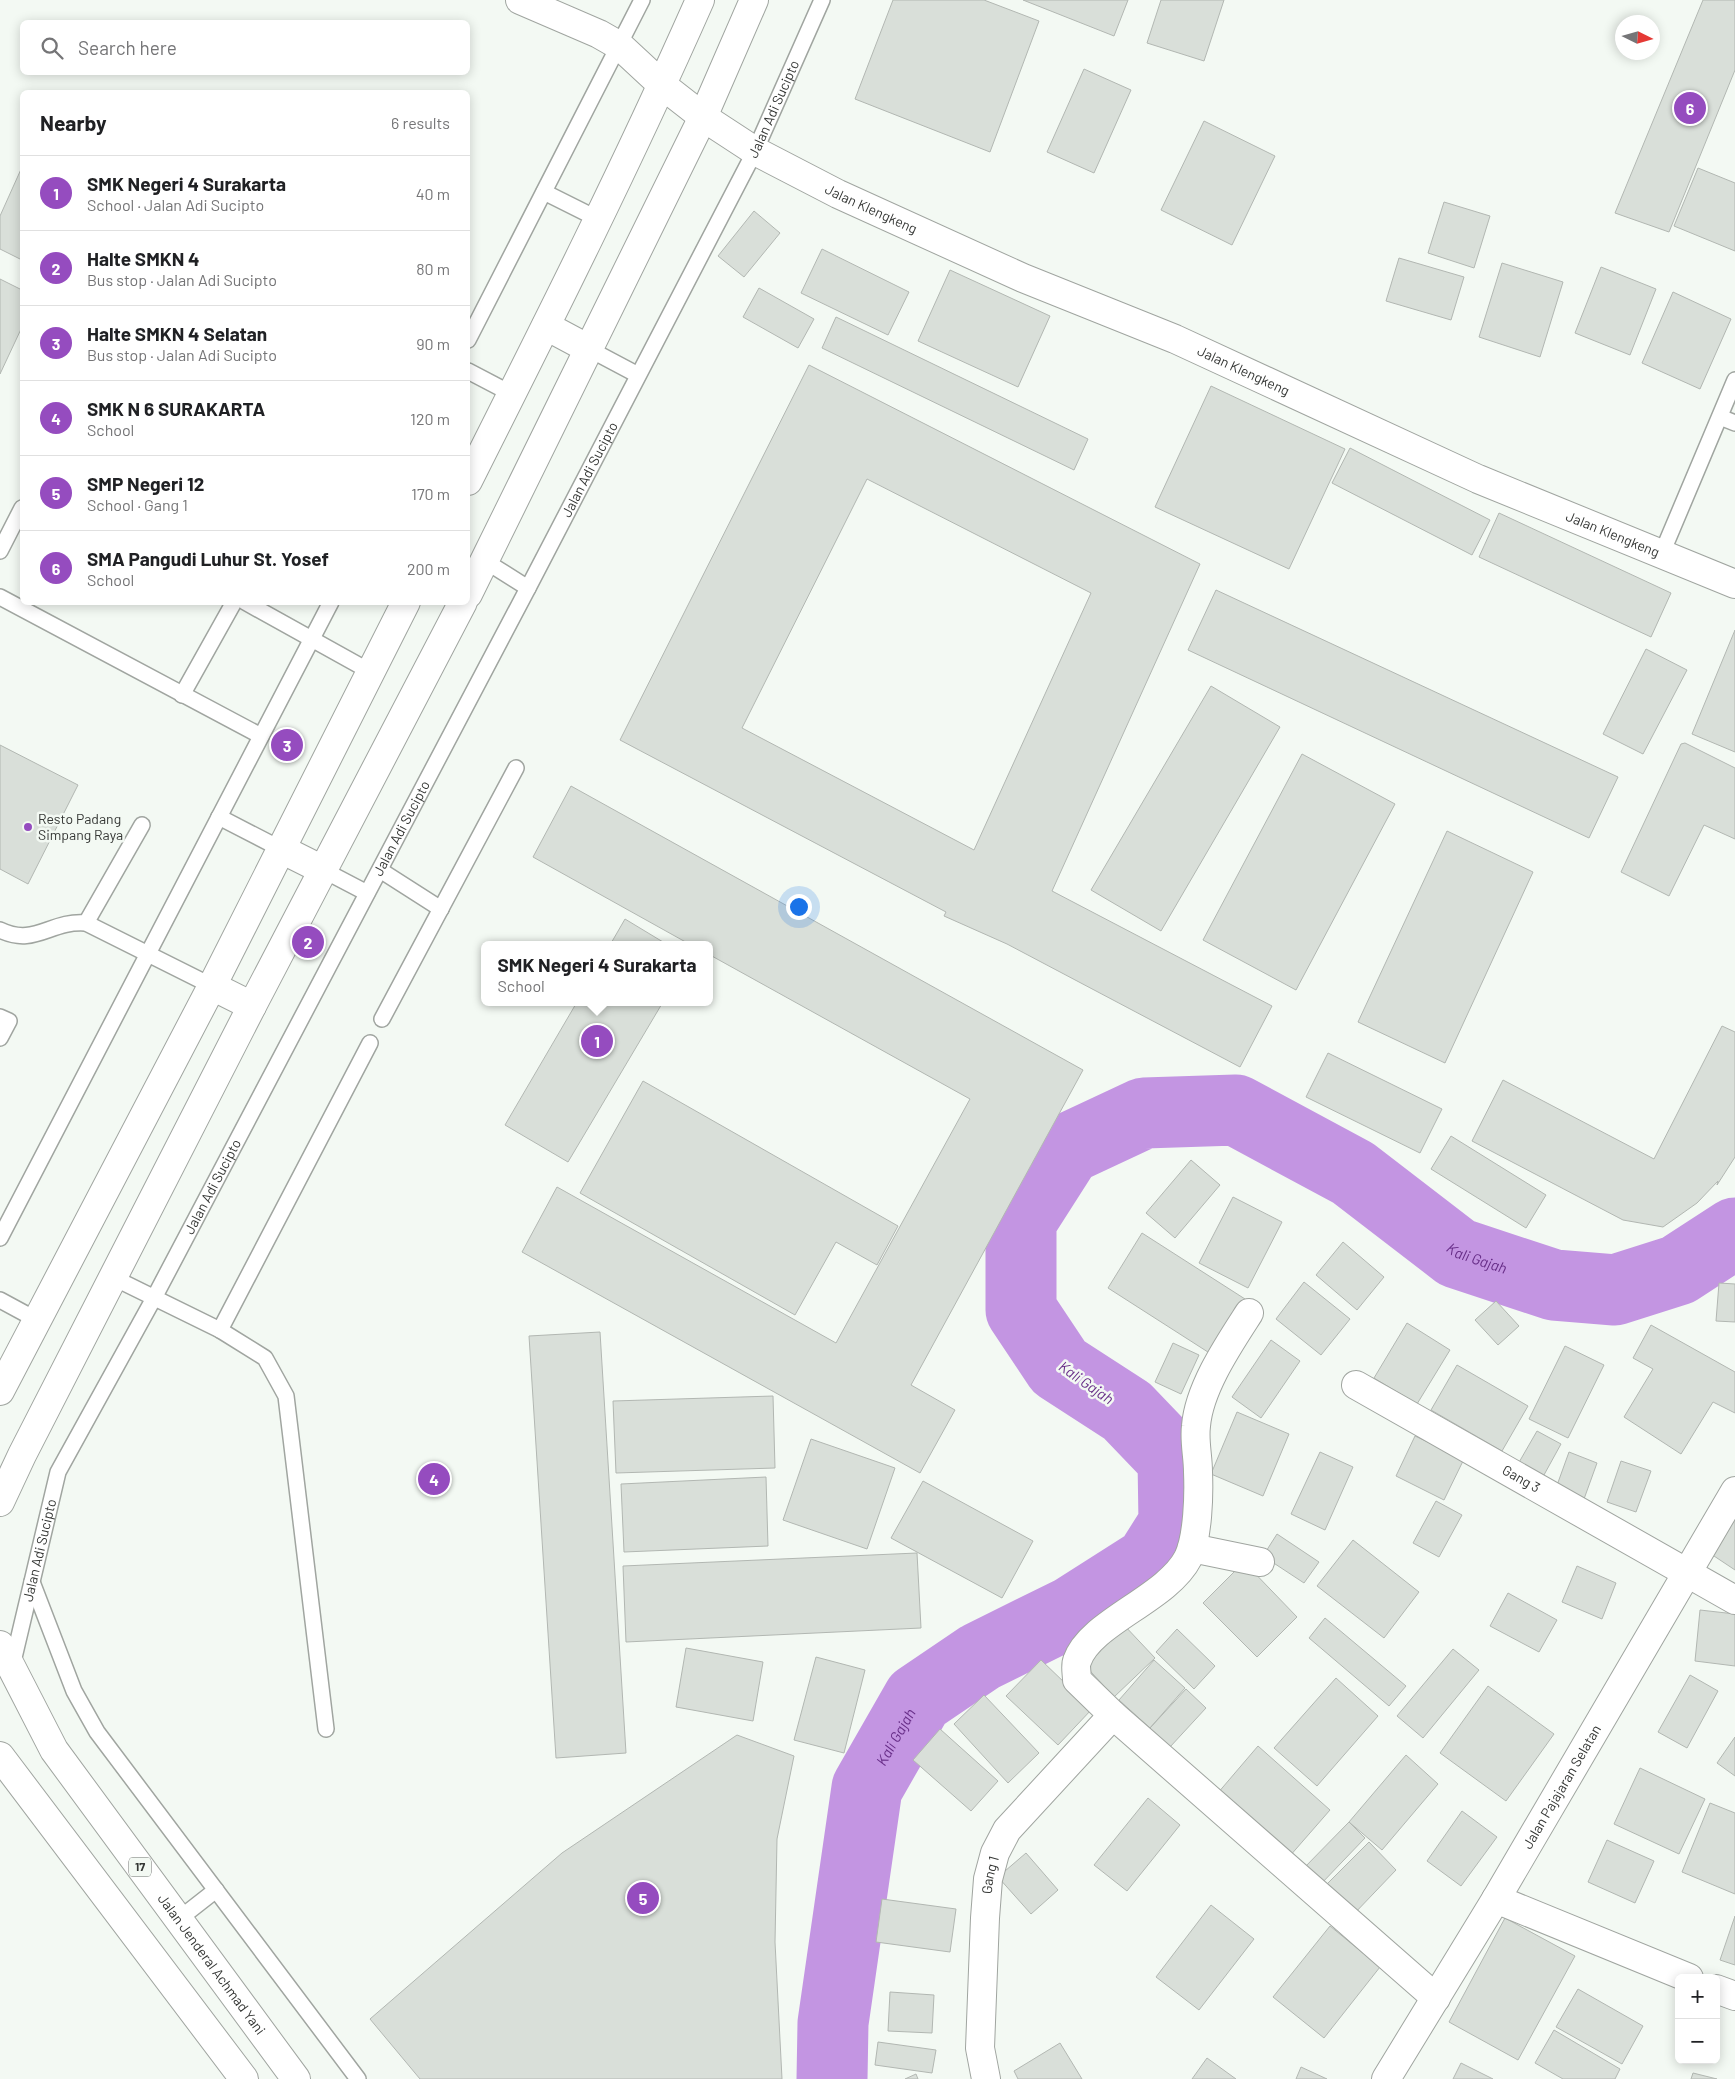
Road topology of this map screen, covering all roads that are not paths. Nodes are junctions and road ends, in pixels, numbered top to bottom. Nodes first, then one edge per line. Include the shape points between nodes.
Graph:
1 (520, 0) edge
2 (642, 0) edge
3 (700, 0) edge
4 (754, 0) edge
5 (822, 0) edge
6 (625, 36) junction
7 (662, 85) junction
8 (704, 117) junction
9 (755, 151) junction
10 (544, 192) junction
11 (598, 219) junction
12 (546, 326) junction
13 (470, 336) edge
14 (589, 349) junction
15 (470, 372) edge
16 (638, 375) junction
17 (1735, 380) edge
18 (512, 394) junction
19 (1720, 417) junction
20 (1735, 423) edge
21 (470, 477) edge
22 (20, 512) edge
23 (0, 551) edge
24 (1662, 553) junction
25 (485, 561) junction
26 (1735, 584) edge
27 (528, 588) junction
28 (470, 590) edge
29 (0, 597) edge
30 (232, 605) edge
31 (250, 605) edge
32 (330, 605) edge
33 (404, 605) edge
34 (461, 605) edge
35 (312, 640) junction
36 (371, 672) junction
37 (182, 695) junction
38 (261, 736) junction
39 (516, 768) dead end
40 (219, 817) junction
41 (142, 825) dead end
42 (281, 849) junction
43 (323, 870) junction
44 (380, 870) junction
45 (367, 893) junction
46 (441, 909) junction
47 (86, 923) junction
48 (0, 930) edge
49 (147, 953) junction
50 (212, 986) junction
51 (252, 1006) junction
52 (0, 1017) edge
53 (382, 1019) dead end
54 (0, 1038) edge
55 (370, 1043) dead end
56 (0, 1238) edge
57 (112, 1277) junction
58 (154, 1298) junction
59 (0, 1300) edge
60 (1249, 1313) dead end
61 (37, 1320) junction
62 (220, 1330) junction
63 (1356, 1385) dead end
64 (0, 1391) edge
65 (1735, 1491) edge
66 (0, 1502) edge
67 (1192, 1548) junction
68 (1260, 1562) dead end
69 (1687, 1572) junction
70 (32, 1582) junction
71 (1735, 1600) edge
72 (6, 1656) edge
73 (1113, 1715) junction
74 (326, 1729) dead end
75 (0, 1756) edge
76 (216, 1890) junction
77 (1496, 1899) junction
78 (179, 1919) junction
79 (1679, 1974) edge
80 (1720, 1990) edge
81 (1735, 1996) edge
82 (1436, 1998) junction
83 (244, 2079) edge
84 (296, 2079) edge
85 (358, 2079) edge
86 (986, 2079) edge
87 (1386, 2079) edge

1 - 6 main road, Jalan Klengkeng via 600,34
2 - 6 lane
3 - 7 main road
4 - 8 main road
5 - 9 lane, Jalan Adi Sucipto
6 - 7 main road, Jalan Klengkeng
6 - 10 lane
7 - 8 main road, Jalan Klengkeng
7 - 11 main road
8 - 9 main road, Jalan Klengkeng
8 - 14 main road
9 - 16 lane, Jalan Adi Sucipto
9 - 24 main road, Jalan Klengkeng via 838,194 1022,278 1175,339 1478,478
10 - 11 lane
10 - 13 lane
11 - 12 main road
12 - 14 main road
12 - 18 main road
14 - 16 lane
14 - 25 main road
15 - 18 lane
16 - 27 lane, Jalan Adi Sucipto
17 - 19 lane
18 - 21 main road
19 - 20 lane
19 - 24 lane
22 - 23 lane
24 - 26 main road, Jalan Klengkeng
25 - 27 lane
25 - 28 main road
27 - 44 lane, Jalan Adi Sucipto
29 - 37 lane
30 - 37 lane
31 - 35 lane
32 - 35 lane
33 - 36 main road
34 - 43 main road
35 - 36 lane
35 - 38 lane
36 - 42 main road
37 - 38 lane
38 - 40 lane
39 - 46 lane
40 - 42 lane
40 - 49 lane
41 - 47 lane
42 - 43 main road
42 - 50 main road
43 - 45 lane
43 - 51 main road
44 - 45 lane, Jalan Adi Sucipto
44 - 46 lane
45 - 58 lane, Jalan Adi Sucipto
46 - 53 lane
47 - 48 lane via 60,924 26,937
47 - 49 lane
49 - 50 lane
49 - 56 lane
50 - 51 main road
50 - 61 main road
51 - 57 main road
52 - 54 lane via 8,1021
55 - 62 lane
57 - 58 lane
57 - 66 main road
58 - 62 lane
58 - 70 lane, Jalan Adi Sucipto via 58,1472
59 - 61 lane
60 - 67 main road via 1201,1402 1196,1426 1198,1494
61 - 64 main road
62 - 74 lane via 265,1358 286,1396
63 - 69 main road, Gang 3
65 - 69 main road, Jalan Pajajaran Selatan
67 - 68 main road
67 - 73 main road via 1182,1568 1096,1636 1086,1645 1077,1661 1077,1680
69 - 71 main road, Gang 3
69 - 77 main road, Jalan Pajajaran Selatan
70 - 72 lane, Jalan Adi Sucipto
70 - 76 lane via 74,1691 97,1732
72 - 78 main road, Jalan Jenderal Achmad Yani / 17 via 54,1750
73 - 82 main road
73 - 86 main road, Gang 1 via 1007,1830 995,1853 988,1879 985,1918 980,2048
75 - 83 main road
76 - 78 lane
76 - 85 lane
77 - 79 main road
77 - 82 main road, Jalan Pajajaran Selatan
78 - 84 main road, Jalan Jenderal Achmad Yani / 17
80 - 81 main road
82 - 87 main road, Jalan Pajajaran Selatan

